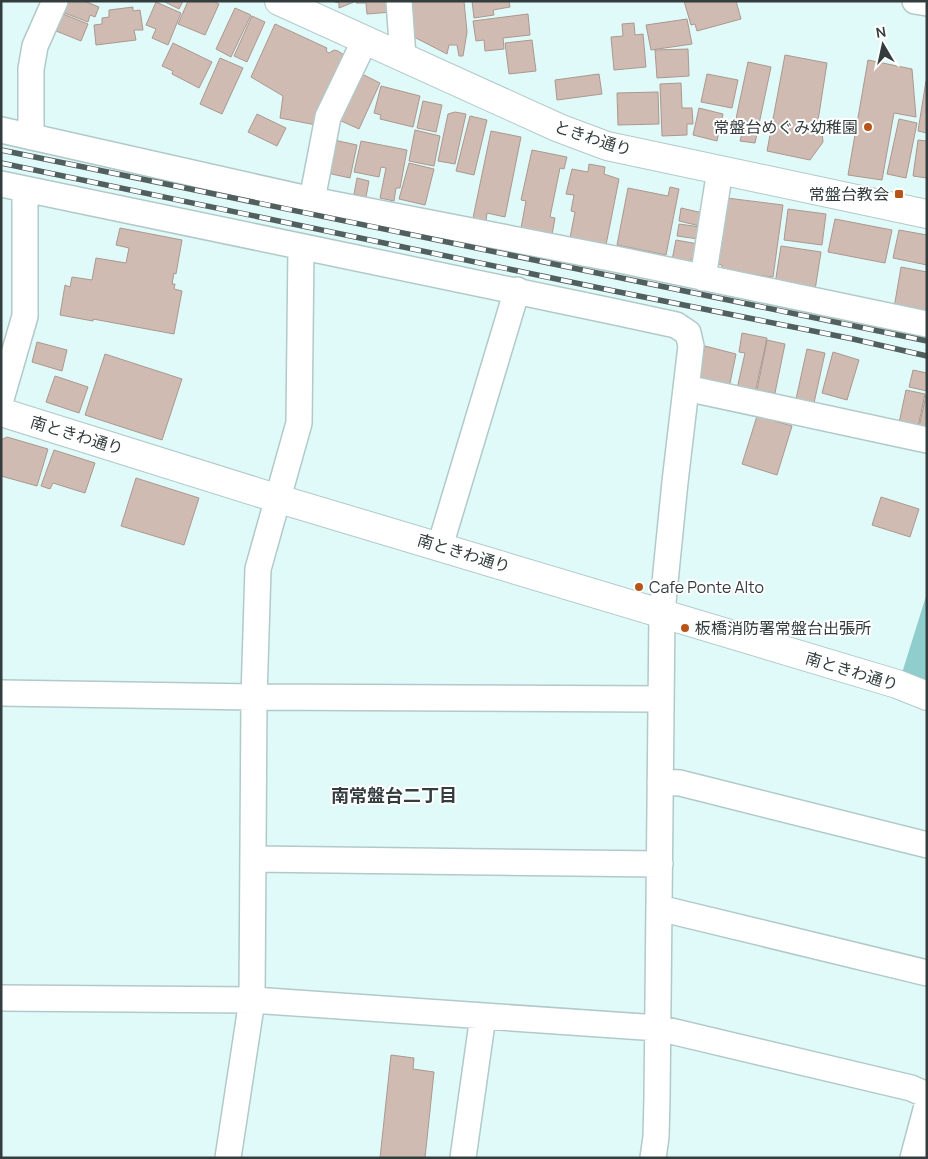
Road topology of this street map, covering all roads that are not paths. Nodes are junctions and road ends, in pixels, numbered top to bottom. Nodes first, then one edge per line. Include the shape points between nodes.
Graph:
1 (279, 1) edge
2 (399, 1) edge
3 (915, 1) edge
4 (54, 2) edge
5 (927, 4) edge
6 (365, 40) junction
7 (404, 58) junction
8 (1, 130) edge
9 (31, 137) junction
10 (720, 170) junction
11 (13, 187) edge
12 (312, 200) junction
13 (927, 214) edge
14 (301, 247) junction
15 (702, 278) junction
16 (517, 290) junction
17 (927, 324) edge
18 (686, 388) junction
19 (1, 400) edge
20 (1, 412) edge
21 (927, 440) edge
22 (279, 499) junction
23 (440, 546) junction
24 (662, 612) junction
25 (1, 693) edge
26 (927, 696) edge
27 (254, 697) junction
28 (660, 699) junction
29 (660, 782) junction
30 (927, 845) edge
31 (253, 859) junction
32 (660, 864) junction
33 (659, 908) junction
34 (927, 973) edge
35 (1, 998) edge
36 (252, 1000) junction
37 (483, 1016) junction
38 (658, 1028) junction
39 (927, 1095) edge
40 (927, 1106) edge
41 (228, 1158) edge
42 (463, 1158) edge
43 (653, 1158) edge
44 (913, 1158) edge

1 - 6 street, ときわ通り
2 - 7 street
3 - 5 street
4 - 9 street via 36,46 31,69
6 - 7 street, ときわ通り
6 - 12 street via 328,117
7 - 10 street, ときわ通り via 559,128 607,146
8 - 9 street
9 - 12 street
10 - 13 street, ときわ通り
10 - 15 street
11 - 14 street
11 - 19 street via 25,316
12 - 15 street
14 - 16 street
14 - 22 street via 300,424
15 - 17 street
16 - 18 street via 676,325 688,333 691,346
16 - 23 street
18 - 21 street
18 - 24 street
20 - 22 street, 南ときわ通り
22 - 23 street, 南ときわ通り
22 - 27 street via 258,569
23 - 24 street, 南ときわ通り
24 - 26 street, 南ときわ通り
24 - 28 street
25 - 27 street
27 - 28 street
27 - 31 street
28 - 29 street
29 - 30 street via 680,783
29 - 32 street
31 - 32 street
31 - 36 street
32 - 33 street
33 - 34 street
33 - 38 street
35 - 36 street
36 - 37 street
36 - 41 street
37 - 38 street
37 - 42 street
38 - 39 street via 911,1088
38 - 43 street
40 - 44 street

